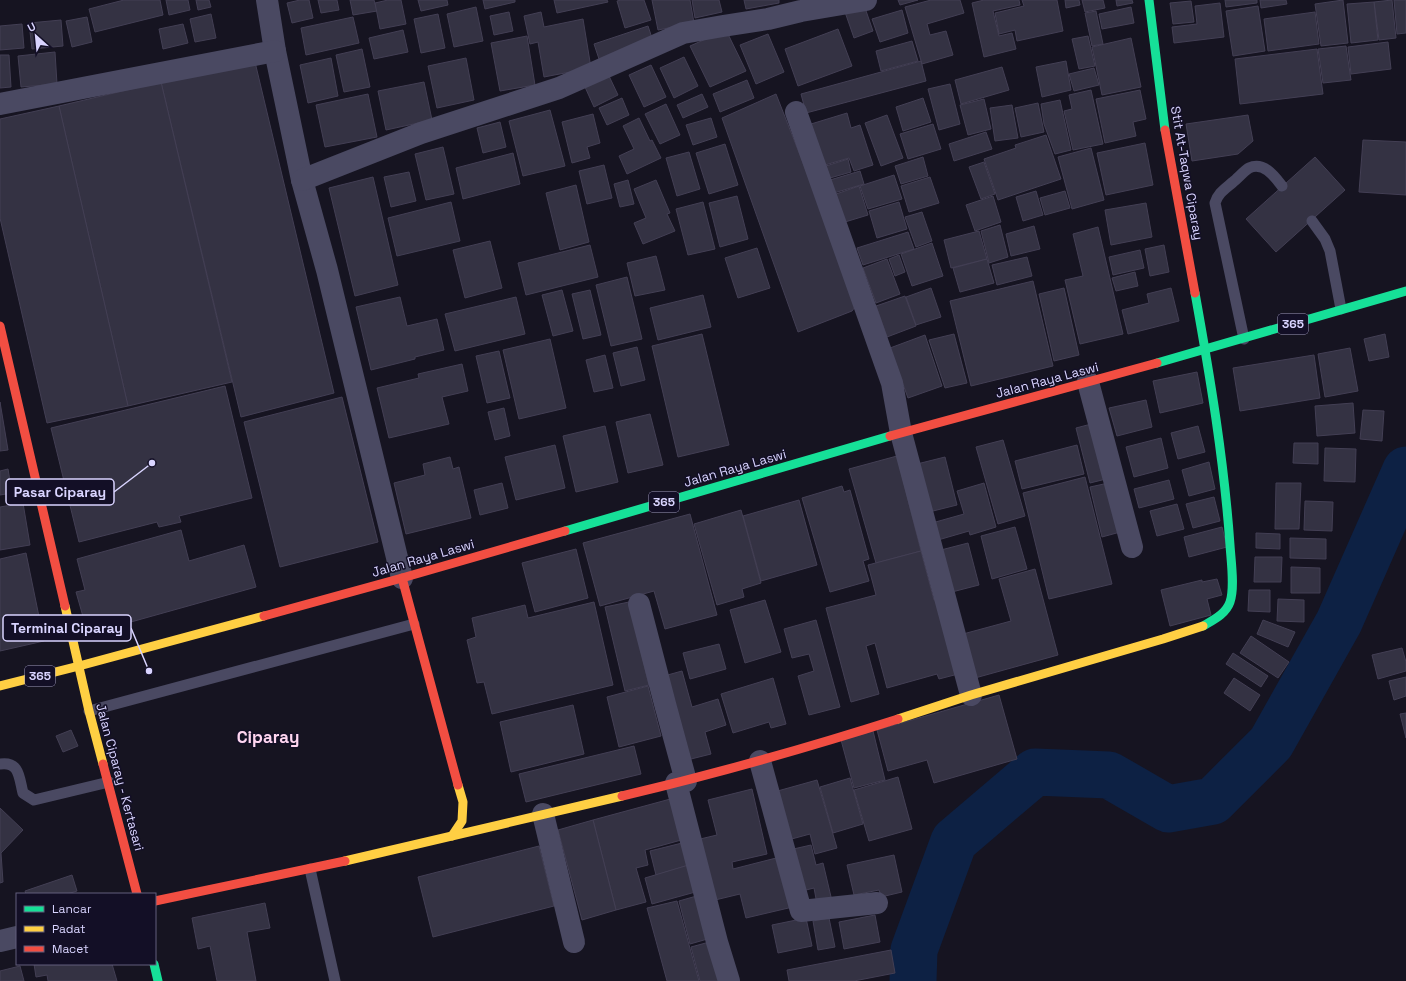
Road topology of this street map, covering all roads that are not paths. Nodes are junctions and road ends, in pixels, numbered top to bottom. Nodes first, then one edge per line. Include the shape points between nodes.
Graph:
1 (267, 0) edge
2 (866, 0) edge
3 (1149, 0) edge
4 (276, 51) junction
5 (0, 104) edge
6 (796, 112) dead end
7 (302, 180) junction
8 (1282, 186) dead end
9 (1312, 221) dead end
10 (1406, 291) edge
11 (1341, 309) junction
12 (0, 326) edge
13 (1244, 339) junction
14 (1205, 350) junction
15 (1088, 382) junction
16 (901, 433) junction
17 (1132, 547) dead end
18 (402, 578) junction
19 (640, 604) dead end
20 (414, 624) junction
21 (79, 666) junction
22 (0, 686) edge
23 (971, 695) junction
24 (89, 711) junction
25 (760, 761) junction
26 (0, 764) edge
27 (109, 782) junction
28 (681, 782) junction
29 (543, 814) junction
30 (452, 836) junction
31 (310, 869) junction
32 (137, 893) edge
33 (156, 902) edge
34 (877, 903) dead end
35 (16, 937) edge
36 (0, 941) edge
37 (574, 942) dead end
38 (154, 965) edge
39 (158, 981) edge
40 (335, 981) edge
41 (729, 981) edge

1 - 4 street
2 - 7 street via 801,11 768,20 683,33 559,88 421,133
3 - 14 main road, Stit At-Taqwa Ciparay via 1164,122
4 - 5 street
4 - 7 street
6 - 16 street via 892,383
7 - 18 street via 327,270
8 - 13 lane via 1271,172 1257,167 1250,168 1220,192 1215,203
9 - 11 lane via 1330,251
10 - 11 main road, Jalan Raya Laswi / 365
11 - 13 main road, Jalan Raya Laswi / 365
12 - 21 main road, Jalan Ciparay - Kertasari
13 - 14 main road, Jalan Raya Laswi / 365
14 - 15 main road, Jalan Raya Laswi / 365
14 - 23 main road, Stit At-Taqwa Ciparay via 1227,502 1232,582 1230,603 1220,616 1201,627
15 - 16 main road, Jalan Raya Laswi / 365
15 - 17 street
16 - 18 main road, Jalan Raya Laswi / 365
16 - 23 street
18 - 20 main road
18 - 21 main road, Jalan Raya Laswi / 365
19 - 28 street
20 - 24 lane
20 - 30 main road via 463,802 462,821
21 - 22 main road, Jalan Raya Laswi / 365
21 - 24 main road, Jalan Ciparay - Kertasari
23 - 25 main road, Stit At-Taqwa Ciparay
24 - 27 main road, Jalan Ciparay - Kertasari
25 - 28 main road, Stit At-Taqwa Ciparay
25 - 34 street via 801,911
26 - 27 lane via 8,763 14,766 23,793 34,800
27 - 32 main road, Jalan Ciparay - Kertasari
28 - 29 main road, Stit At-Taqwa Ciparay
28 - 41 street via 717,942
29 - 30 main road, Stit At-Taqwa Ciparay
29 - 37 street
30 - 31 main road, Stit At-Taqwa Ciparay
31 - 33 main road, Stit At-Taqwa Ciparay
31 - 40 lane
35 - 36 street
38 - 39 main road

